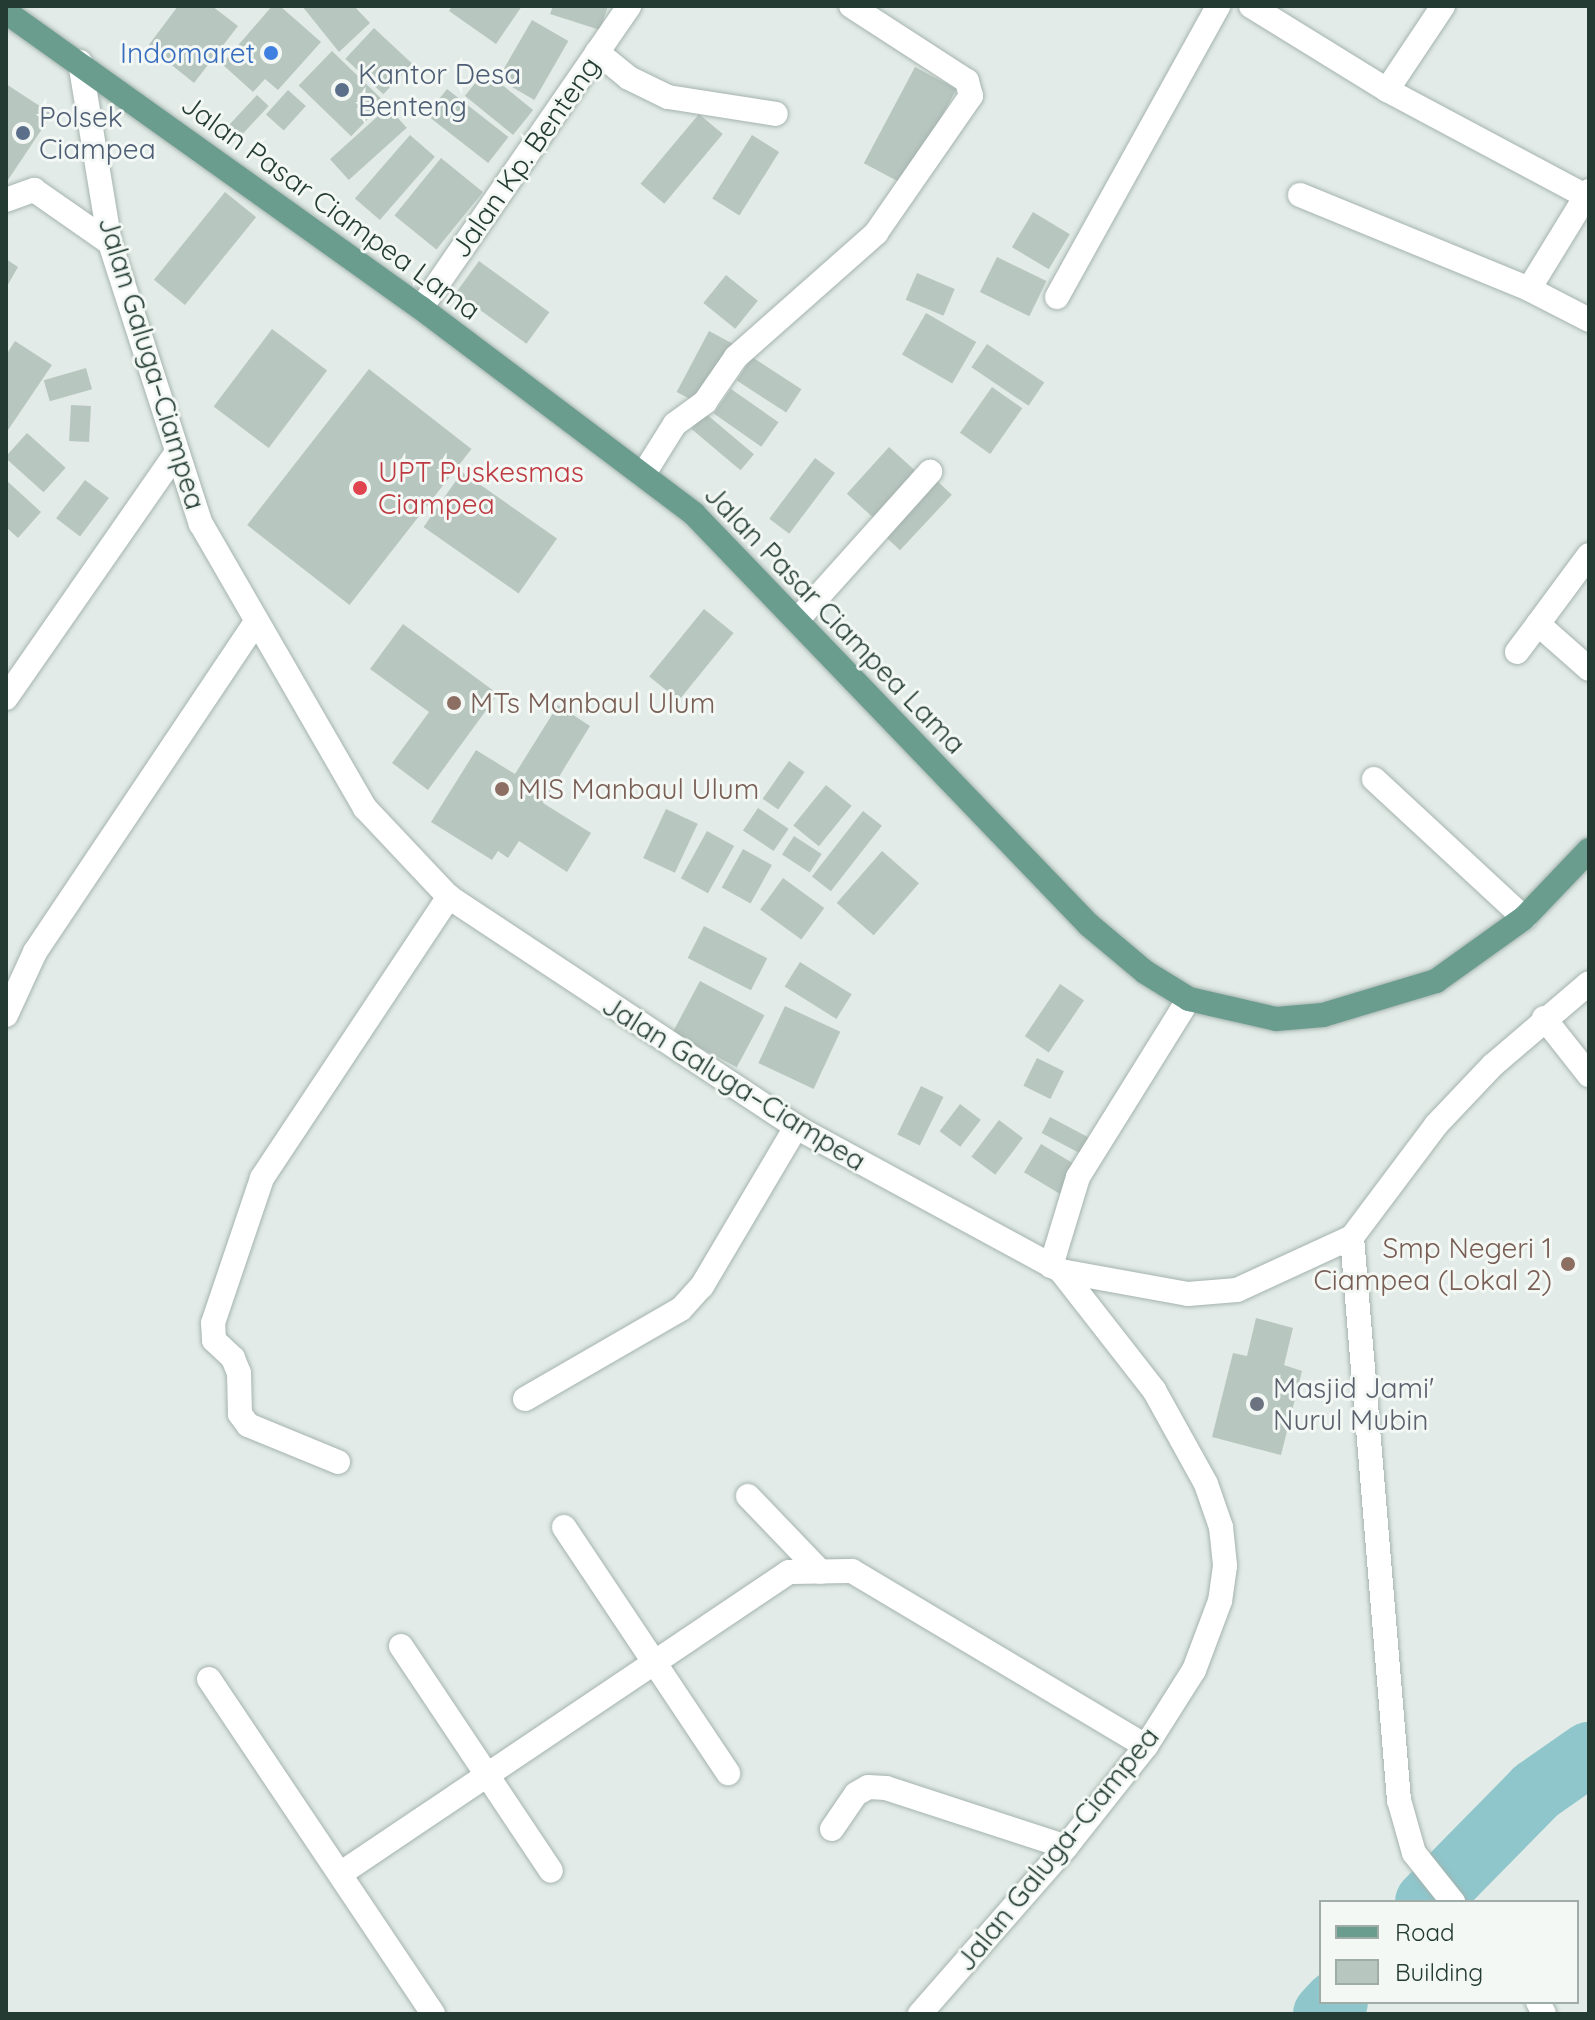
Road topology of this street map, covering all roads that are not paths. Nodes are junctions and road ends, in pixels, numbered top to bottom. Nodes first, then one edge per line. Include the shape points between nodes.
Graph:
1 (629, 6) edge
2 (851, 6) edge
3 (1218, 6) edge
4 (1251, 6) edge
5 (1443, 6) edge
6 (6, 12) edge
7 (597, 52) junction
8 (80, 62) junction
9 (1387, 90) junction
10 (776, 114) dead end
11 (1587, 193) edge
12 (1300, 195) dead end
13 (6, 200) edge
14 (110, 243) junction
15 (1529, 289) junction
16 (1057, 297) dead end
17 (421, 308) junction
18 (1589, 320) edge
19 (175, 455) junction
20 (930, 472) dead end
21 (643, 475) junction
22 (1589, 555) edge
23 (798, 619) junction
24 (255, 623) junction
25 (1538, 624) junction
26 (1517, 652) dead end
27 (1589, 669) edge
28 (6, 698) edge
29 (1374, 779) dead end
30 (1589, 850) edge
31 (449, 897) junction
32 (1524, 918) junction
33 (1589, 983) edge
34 (1189, 999) junction
35 (6, 1015) edge
36 (1544, 1018) junction
37 (1589, 1075) edge
38 (796, 1127) junction
39 (1352, 1237) junction
40 (1056, 1269) junction
41 (525, 1399) dead end
42 (338, 1462) dead end
43 (748, 1496) dead end
44 (564, 1527) dead end
45 (821, 1572) junction
46 (401, 1646) dead end
47 (652, 1664) junction
48 (209, 1679) dead end
49 (1146, 1746) junction
50 (728, 1773) dead end
51 (486, 1776) junction
52 (832, 1829) dead end
53 (1066, 1847) junction
54 (551, 1871) dead end
55 (340, 1874) junction
56 (1451, 1900) edge
57 (433, 2014) edge
58 (920, 2014) edge

1 - 7 street, Jalan Kp. Benteng
2 - 21 street via 967,81 971,96 876,233 736,357 705,402 675,424
3 - 16 street
4 - 9 street
5 - 9 street
6 - 8 main road, Jalan Pasar Ciampea Lama
7 - 10 street via 629,78 668,97
7 - 17 street, Jalan Kp. Benteng
8 - 14 street, Jalan Galuga–Ciampea
8 - 17 main road, Jalan Pasar Ciampea Lama
9 - 11 street
11 - 15 street
12 - 15 street
13 - 14 street via 34,190
14 - 19 street, Jalan Galuga–Ciampea
15 - 18 street
17 - 21 main road, Jalan Pasar Ciampea Lama
19 - 24 street, Jalan Galuga–Ciampea via 201,524
19 - 28 street
20 - 23 street
21 - 23 main road, Jalan Pasar Ciampea Lama via 694,514
22 - 25 street
23 - 34 main road, Jalan Pasar Ciampea Lama via 1089,925 1145,972
24 - 31 street, Jalan Galuga–Ciampea via 365,808
24 - 35 street via 35,952
25 - 26 street
25 - 27 street
29 - 32 street
30 - 32 main road, Jalan Pasar Ciampea Lama
31 - 38 street, Jalan Galuga–Ciampea
31 - 42 street via 262,1178 213,1323 214,1340 233,1358 239,1373 240,1414 248,1425
32 - 34 main road, Jalan Pasar Ciampea Lama via 1436,981 1323,1015 1276,1019
33 - 36 street
34 - 40 street via 1078,1177
36 - 37 street
36 - 39 street via 1436,1125
38 - 40 street, Jalan Galuga–Ciampea
38 - 41 street via 702,1286 681,1309
39 - 40 street via 1237,1290 1188,1294
39 - 56 street via 1399,1800 1414,1853
40 - 49 street, Jalan Galuga–Ciampea via 1154,1390 1206,1484 1221,1527 1225,1566 1220,1601 1194,1670
43 - 45 street
44 - 47 street
45 - 47 street via 789,1572
45 - 49 street via 852,1571
46 - 51 street
47 - 50 street
47 - 51 street
48 - 55 street
49 - 53 street, Jalan Galuga–Ciampea
51 - 54 street
51 - 55 street
52 - 53 street via 856,1794 868,1787 886,1788
53 - 58 street, Jalan Galuga–Ciampea
55 - 57 street

